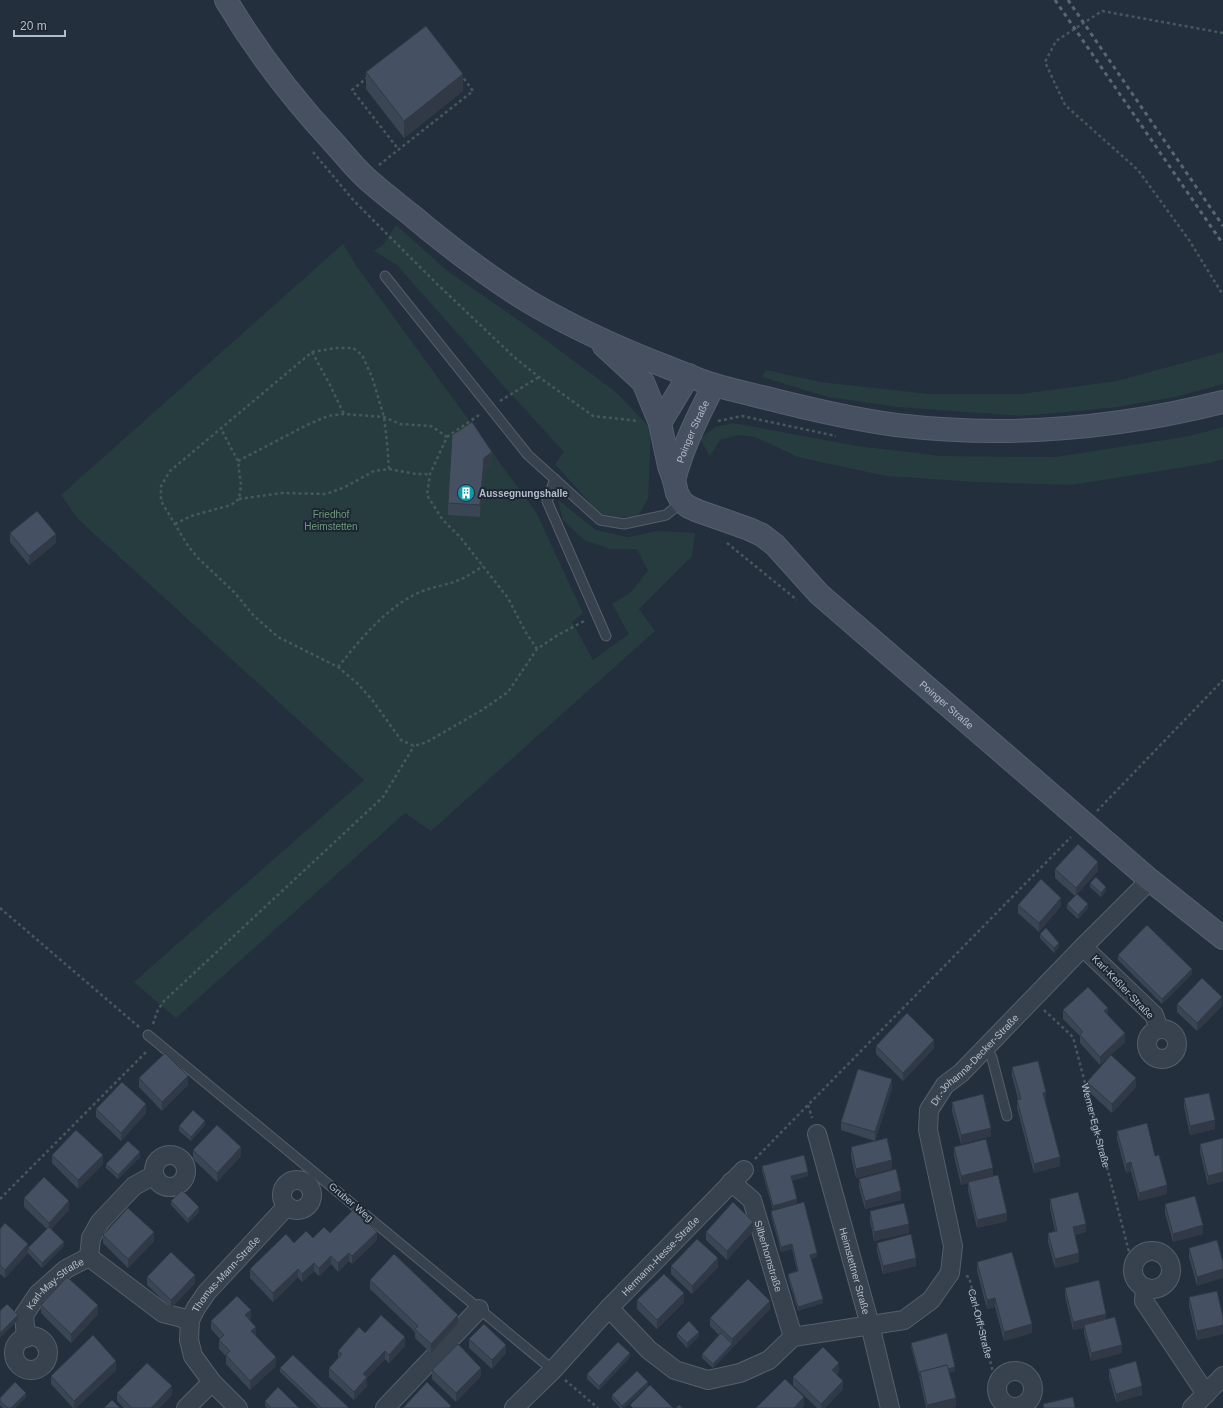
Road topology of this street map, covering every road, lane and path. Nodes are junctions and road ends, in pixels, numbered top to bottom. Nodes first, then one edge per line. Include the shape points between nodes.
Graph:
1 (226, 0) edge
2 (1223, 33) edge
3 (459, 73) edge
4 (371, 76) edge
5 (398, 150) junction
6 (364, 177) junction
7 (385, 276) dead end
8 (1223, 295) edge
9 (589, 334) junction
10 (312, 352) junction
11 (689, 376) junction
12 (539, 377) dead end
13 (714, 385) junction
14 (1223, 402) edge
15 (491, 407) junction
16 (344, 414) junction
17 (384, 417) junction
18 (660, 423) junction
19 (221, 429) junction
20 (447, 437) junction
21 (238, 461) junction
22 (389, 469) junction
23 (430, 474) junction
24 (555, 479) junction
25 (674, 480) junction
26 (240, 499) junction
27 (682, 502) junction
28 (175, 524) junction
29 (483, 566) junction
30 (597, 614) junction
31 (606, 636) dead end
32 (537, 649) junction
33 (338, 667) junction
34 (1223, 680) edge
35 (414, 746) junction
36 (1079, 830) junction
37 (1150, 880) junction
38 (0, 908) edge
39 (1223, 938) edge
40 (1083, 947) junction
41 (1032, 999) junction
42 (1159, 1029) dead end
43 (151, 1037) junction
44 (986, 1047) junction
45 (1007, 1116) dead end
46 (817, 1134) dead end
47 (744, 1170) joint
48 (154, 1175) dead end
49 (731, 1182) junction
50 (0, 1199) edge
51 (287, 1206) dead end
52 (89, 1257) junction
53 (1133, 1267) junction
54 (950, 1274) junction
55 (1145, 1288) junction
56 (608, 1308) junction
57 (479, 1309) junction
58 (190, 1320) junction
59 (870, 1325) junction
60 (793, 1337) junction
61 (26, 1338) dead end
62 (553, 1370) junction
63 (1223, 1376) edge
64 (212, 1382) junction
65 (997, 1388) junction
66 (1206, 1394) junction
67 (1012, 1407) edge
68 (186, 1408) edge
69 (238, 1408) edge
70 (385, 1408) edge
71 (514, 1408) edge
72 (598, 1408) edge
73 (890, 1408) edge
74 (1192, 1408) edge

1 - 6 street via 268,64 304,110
2 - 8 path via 1102,11 1056,41 1045,62 1066,105 1138,170 1189,240
3 - 5 path via 473,91
4 - 5 path via 352,90
5 - 6 path
6 - 9 street via 484,272 533,304
7 - 15 lane
9 - 11 street
9 - 18 street, Poinger Straße via 643,382
10 - 16 path
10 - 17 path via 353,348 362,355 372,377
10 - 19 path
11 - 13 street
11 - 18 street
12 - 15 path
13 - 14 street via 836,415 896,425 956,430 1069,429 1181,413
13 - 25 street, Poinger Straße via 693,426
15 - 20 path
15 - 24 lane via 528,455
16 - 17 path
16 - 21 path via 328,416 307,425
17 - 20 path via 400,424 431,426
17 - 22 path
18 - 25 street, Poinger Straße
19 - 21 path
19 - 28 path via 170,471 161,486 162,501
20 - 23 path
21 - 26 path
22 - 23 path
22 - 26 path via 374,471 326,494 282,493
23 - 29 path via 427,495 442,519
24 - 27 lane via 600,520 624,524 666,515
24 - 30 lane via 547,501
25 - 27 street, Poinger Straße
26 - 28 path via 230,505 191,516
27 - 36 street, Poinger Straße via 698,511 749,529 775,545 818,594
28 - 33 path via 199,559 273,633
29 - 32 path via 508,598 525,632
29 - 33 path via 459,580 415,594 381,619
30 - 31 lane
30 - 32 path
32 - 35 path via 508,692 476,714 427,742
33 - 35 path via 373,701 401,740
34 - 36 path
35 - 43 path via 383,797 163,1002 157,1012
36 - 37 street, Poinger Straße
36 - 47 path
37 - 39 street, Poinger Straße
37 - 40 street, Dr.-Johanna-Decker-Straße
38 - 43 path
40 - 41 street, Dr.-Johanna-Decker-Straße
40 - 42 street, Karl-Keßler-Straße via 1154,1015
41 - 44 street, Dr.-Johanna-Decker-Straße
41 - 53 path, Werner-Egk-Straße via 1073,1037
43 - 50 path
43 - 57 lane, Gruber Weg
44 - 45 lane via 992,1058
44 - 54 street, Dr.-Johanna-Decker-Straße via 961,1073 945,1085 929,1110 928,1130 953,1246
46 - 59 street, Heimstettner Straße
47 - 49 street, Hermann-Hesse-Straße
48 - 52 street via 134,1186 100,1222 91,1238
49 - 56 street, Hermann-Hesse-Straße
49 - 60 street, Silberhornstraße via 752,1200
51 - 58 street, Thomas-Mann-Straße via 207,1292
52 - 58 street via 163,1312
52 - 61 street, Karl-May-Straße via 66,1269 38,1294 24,1314
53 - 55 street via 1136,1280
53 - 55 street via 1144,1252 1157,1252 1167,1259 1171,1270 1167,1282 1157,1289
54 - 59 street via 931,1300 904,1320
54 - 65 path, Carl-Orff-Straße via 968,1277
55 - 66 street via 1144,1301
56 - 60 street via 649,1350 675,1370 708,1380 740,1373 769,1360
56 - 62 street, Hermann-Hesse-Straße
57 - 62 lane, Gruber Weg
57 - 70 street
58 - 64 street, Thomas-Mann-Straße via 189,1340 193,1356
59 - 60 street
59 - 73 street, Heimstettner Straße
62 - 71 street, Hermann-Hesse-Straße
62 - 72 path
63 - 66 street
64 - 68 street
64 - 69 street, Thomas-Mann-Straße
65 - 67 street via 1001,1400
65 - 67 street via 998,1382 1006,1373 1019,1371 1028,1376 1033,1387 1031,1398 1023,1405
66 - 74 street

